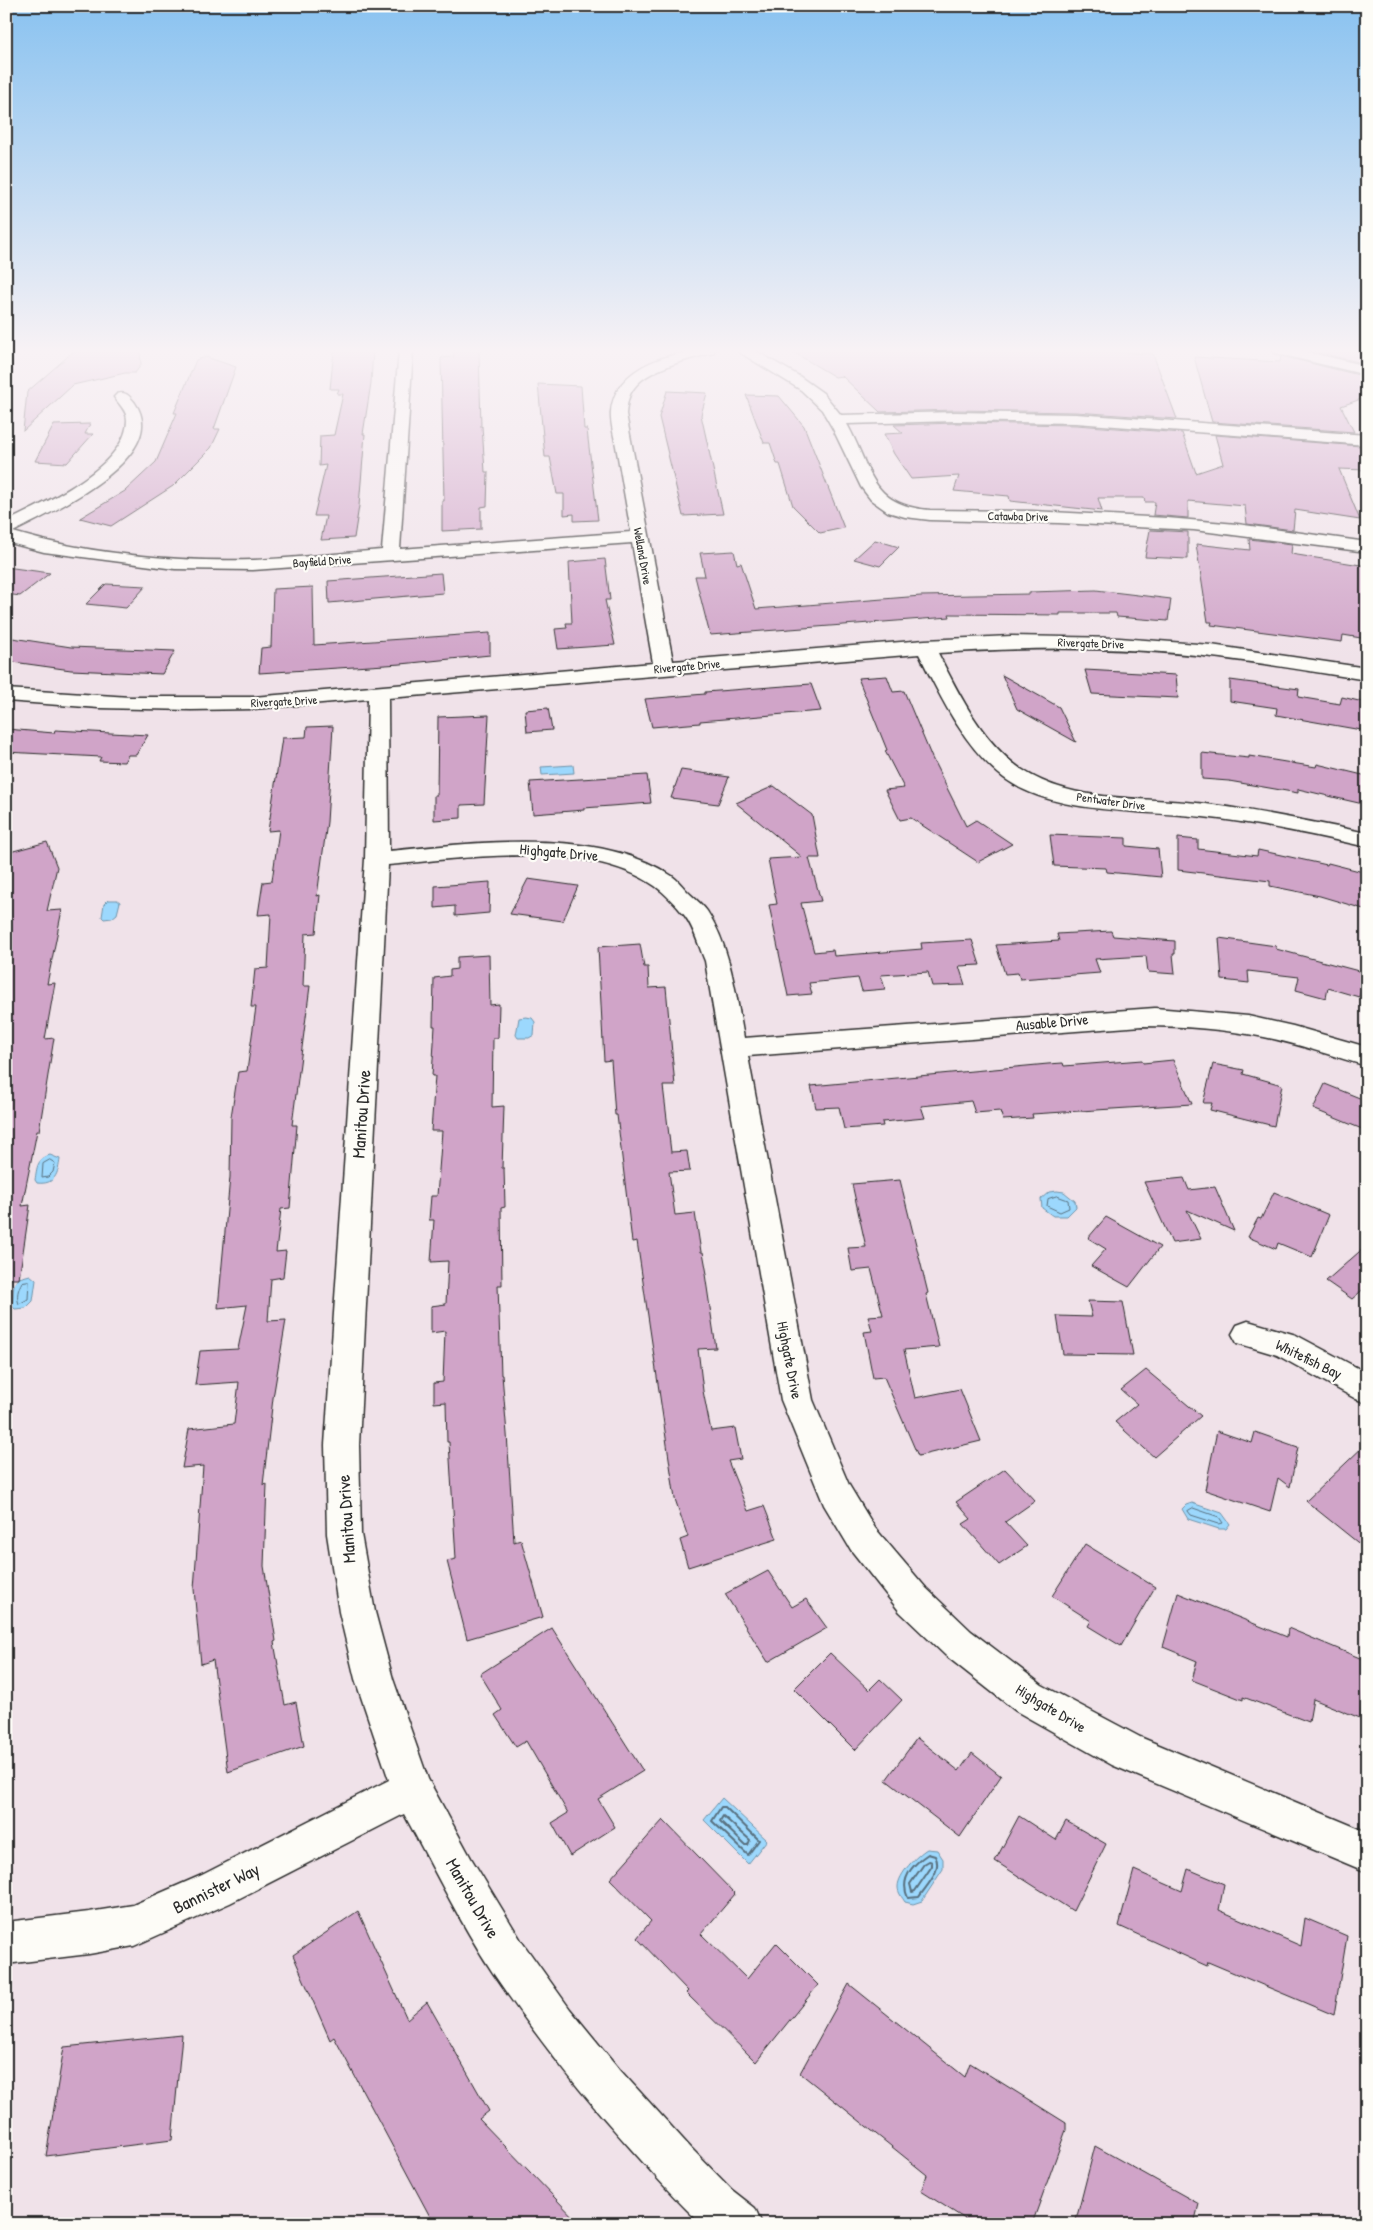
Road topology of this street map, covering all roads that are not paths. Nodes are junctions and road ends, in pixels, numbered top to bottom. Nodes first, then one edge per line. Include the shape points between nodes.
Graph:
1 (122, 454) edge
2 (398, 454) edge
3 (625, 454) edge
4 (853, 454) edge
5 (6, 529) edge
6 (6, 536) edge
7 (639, 537) junction
8 (1367, 547) edge
9 (391, 555) junction
10 (925, 646) junction
11 (664, 668) junction
12 (1367, 674) edge
13 (378, 693) junction
14 (6, 694) edge
15 (1367, 840) edge
16 (377, 858) junction
17 (733, 1048) junction
18 (1367, 1057) edge
19 (1248, 1334) dead end
20 (1367, 1389) edge
21 (412, 1789) junction
22 (1367, 1852) edge
23 (6, 1943) edge
24 (720, 2218) edge

1 - 5 street via 90,482
2 - 9 street
3 - 7 street, Welland Drive
4 - 8 street, Catawba Drive via 876,495 897,510 932,515 1074,517 1194,525
6 - 9 street, Bayfield Drive via 71,551 175,564 253,565
7 - 9 street, Bayfield Drive
7 - 11 street, Welland Drive
10 - 11 street, Rivergate Drive
10 - 12 street, Rivergate Drive via 1020,642 1119,644 1212,651
10 - 15 street, Pentwater Drive via 968,727 1013,774 1031,784 1096,801 1201,810
11 - 13 street, Rivergate Drive
13 - 14 street, Rivergate Drive via 253,703 187,704
13 - 16 street, Manitou Drive
16 - 17 street, Highgate Drive via 532,847 600,854 662,880 694,909 711,939
16 - 21 street, Manitou Drive via 342,1445 344,1534 357,1612 374,1679
17 - 18 street, Ausable Drive via 1142,1016 1250,1025
17 - 22 street, Highgate Drive via 797,1400 836,1494 863,1539 913,1600 958,1643 1029,1698 1126,1751
19 - 20 street, Whitefish Bay via 1285,1344
21 - 23 street, Bannister Way via 216,1889 134,1925
21 - 24 street, Manitou Drive via 507,1957 555,2024 604,2086

